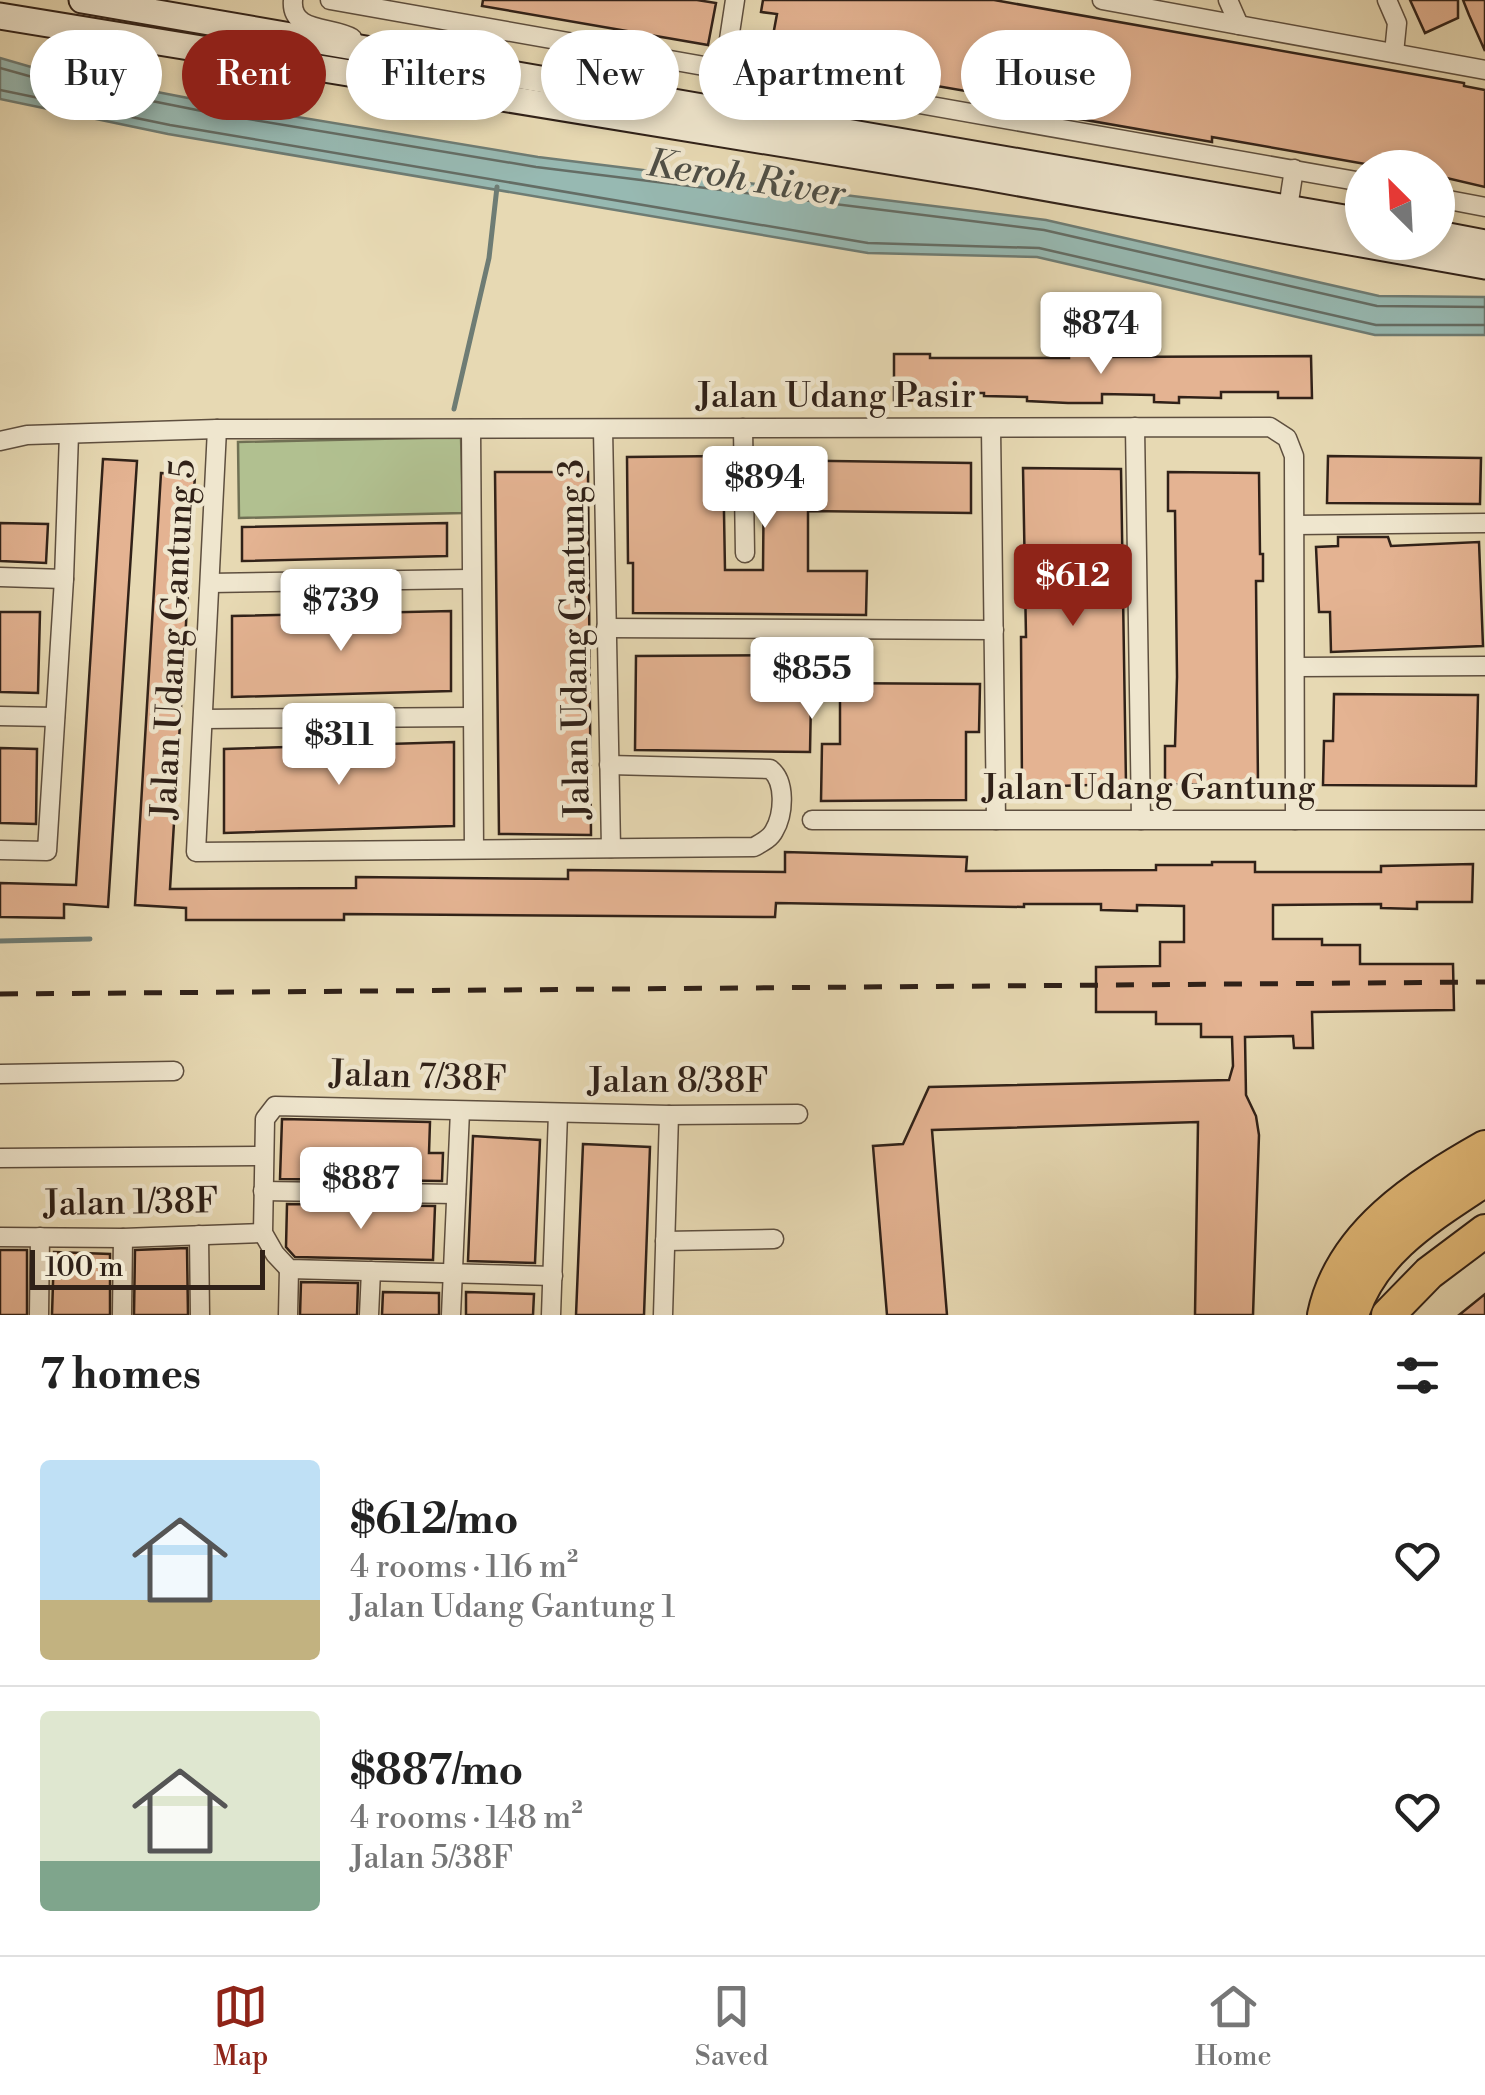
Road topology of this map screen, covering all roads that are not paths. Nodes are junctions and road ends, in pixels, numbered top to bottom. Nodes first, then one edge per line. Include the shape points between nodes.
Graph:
1 (82, 0) edge
2 (294, 0) edge
3 (330, 0) edge
4 (736, 0) edge
5 (1102, 0) edge
6 (1228, 0) edge
7 (1387, 0) edge
8 (0, 16) edge
9 (1239, 25) junction
10 (731, 30) edge
11 (346, 34) edge
12 (346, 48) edge
13 (1394, 53) junction
14 (699, 64) edge
15 (1485, 70) edge
16 (521, 82) edge
17 (941, 106) edge
18 (716, 122) junction
19 (1294, 168) junction
20 (1345, 178) edge
21 (1455, 201) edge
22 (1485, 207) edge
23 (1288, 208) junction
24 (1345, 217) edge
25 (1455, 237) edge
26 (1485, 243) edge
27 (1485, 266) edge
28 (1135, 427) junction
29 (603, 428) junction
30 (743, 428) junction
31 (992, 428) junction
32 (472, 429) junction
33 (218, 430) junction
34 (70, 434) junction
35 (0, 441) edge
36 (1485, 523) edge
37 (1295, 525) junction
38 (745, 552) dead end
39 (0, 577) edge
40 (64, 579) junction
41 (470, 579) junction
42 (210, 583) junction
43 (606, 628) junction
44 (994, 630) junction
45 (1485, 666) edge
46 (1296, 667) junction
47 (0, 716) edge
48 (54, 717) junction
49 (472, 717) junction
50 (203, 719) junction
51 (609, 765) junction
52 (812, 820) dead end
53 (996, 820) junction
54 (1142, 820) junction
55 (1296, 820) junction
56 (1485, 820) edge
57 (611, 848) junction
58 (0, 850) edge
59 (474, 850) junction
60 (174, 1071) dead end
61 (0, 1074) edge
62 (460, 1111) junction
63 (558, 1114) junction
64 (798, 1114) dead end
65 (668, 1116) junction
66 (1485, 1146) edge
67 (262, 1156) junction
68 (0, 1158) edge
69 (1485, 1180) edge
70 (263, 1191) junction
71 (456, 1194) junction
72 (1485, 1231) edge
73 (263, 1233) junction
74 (200, 1235) junction
75 (0, 1237) edge
76 (40, 1237) junction
77 (122, 1238) junction
78 (774, 1239) dead end
79 (665, 1241) junction
80 (289, 1269) junction
81 (371, 1271) junction
82 (452, 1273) junction
83 (552, 1276) junction
84 (40, 1315) edge
85 (122, 1315) edge
86 (200, 1315) edge
87 (288, 1315) edge
88 (369, 1315) edge
89 (451, 1315) edge
90 (551, 1315) edge
91 (663, 1315) edge
92 (1324, 1315) edge
93 (1352, 1315) edge
94 (1388, 1315) edge

1 - 12 street
2 - 11 street via 305,25
3 - 14 street
4 - 10 street
5 - 9 street
6 - 9 street
7 - 13 street via 1397,24
8 - 18 street
9 - 13 street
13 - 15 street
16 - 18 street
17 - 19 street
18 - 23 street via 870,134
18 - 27 street
19 - 20 street
19 - 23 street
21 - 22 street
23 - 24 street
25 - 26 street
28 - 31 street, Jalan Udang Pasir
28 - 37 street, Jalan Udang Pasir via 1270,427 1287,438 1294,456
28 - 54 street
29 - 30 street, Jalan Udang Pasir
29 - 32 street, Jalan Udang Pasir
29 - 43 street, Jalan Udang Gantung 3
30 - 31 street, Jalan Udang Pasir
30 - 38 street
31 - 44 street
32 - 33 street, Jalan Udang Pasir
32 - 41 street
33 - 34 street, Jalan Udang Pasir
33 - 42 street, Jalan Udang Gantung 5
34 - 35 street, Jalan Udang Pasir
34 - 40 street
36 - 37 street
37 - 46 street, Jalan Udang Pasir
39 - 40 street
40 - 48 street
41 - 42 street
41 - 49 street
42 - 50 street, Jalan Udang Gantung 5
43 - 44 street
43 - 51 street, Jalan Udang Gantung 3
44 - 53 street
45 - 46 street
46 - 55 street, Jalan Udang Pasir
47 - 48 street
48 - 58 street via 47,851
49 - 50 street
49 - 59 street
50 - 59 street, Jalan Udang Gantung 5 via 196,852
51 - 57 street, Jalan Udang Gantung 3
51 - 57 street via 770,768 782,787 776,829 754,846
52 - 53 street, Jalan Udang Gantung
53 - 54 street, Jalan Udang Gantung
54 - 55 street, Jalan Udang Gantung
55 - 56 street, Jalan Udang Gantung
57 - 59 street
60 - 61 street
62 - 63 street, Jalan 7/38F
62 - 67 street, Jalan 7/38F via 275,1106 265,1118
62 - 71 street
63 - 65 street, Jalan 8/38F
63 - 83 street
64 - 65 street, Jalan 8/38F
65 - 79 street
66 - 92 highway via 1370,1229 1335,1279
67 - 68 street
67 - 70 street
69 - 93 highway via 1397,1241 1358,1293
70 - 71 street
70 - 73 street
71 - 82 street
72 - 94 highway
73 - 74 street, Jalan 1/38F
73 - 80 street
74 - 77 street, Jalan 1/38F
74 - 86 street
75 - 76 street, Jalan 1/38F
76 - 77 street, Jalan 1/38F
76 - 84 street
77 - 85 street
78 - 79 street
79 - 91 street
80 - 81 street
80 - 87 street
81 - 82 street
81 - 88 street
82 - 83 street
82 - 89 street
83 - 90 street

